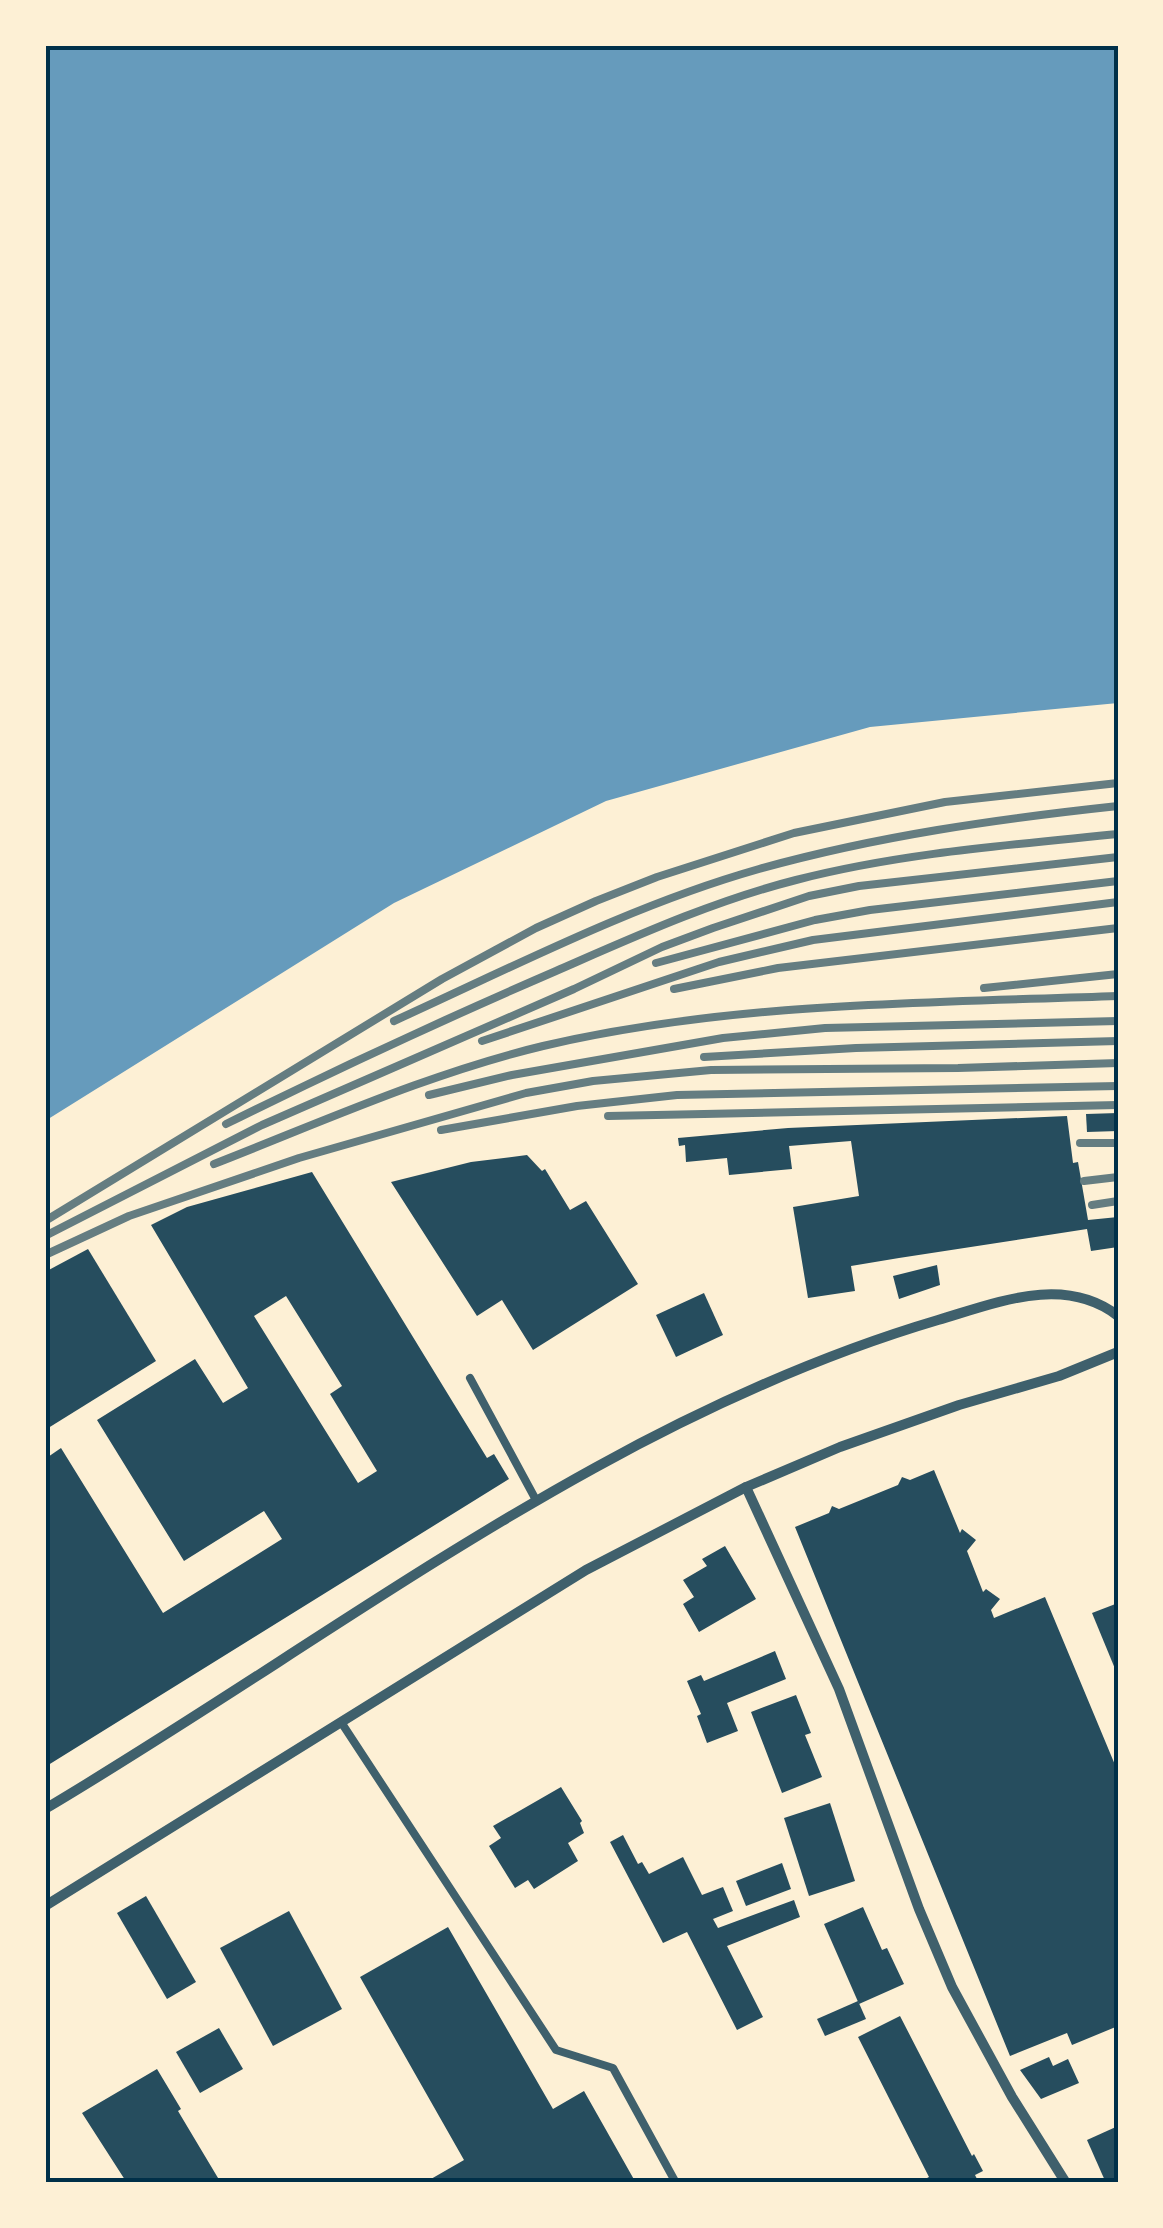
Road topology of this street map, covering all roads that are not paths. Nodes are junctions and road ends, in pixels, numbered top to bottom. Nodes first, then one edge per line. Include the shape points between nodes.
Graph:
1 (1118, 1316) edge
2 (1118, 1352) edge
3 (470, 1378) dead end
4 (746, 1487) junction
5 (536, 1500) junction
6 (341, 1722) junction
7 (45, 1809) edge
8 (45, 1906) edge
9 (676, 2183) edge
10 (1066, 2183) edge

1 - 5 street via 1088,1299 1052,1292 879,1337 717,1402
2 - 4 street via 840,1447
3 - 5 lane
4 - 6 street via 586,1570
4 - 10 street via 839,1690 952,1986
5 - 7 street
6 - 8 street
6 - 9 lane via 556,2050 613,2068

